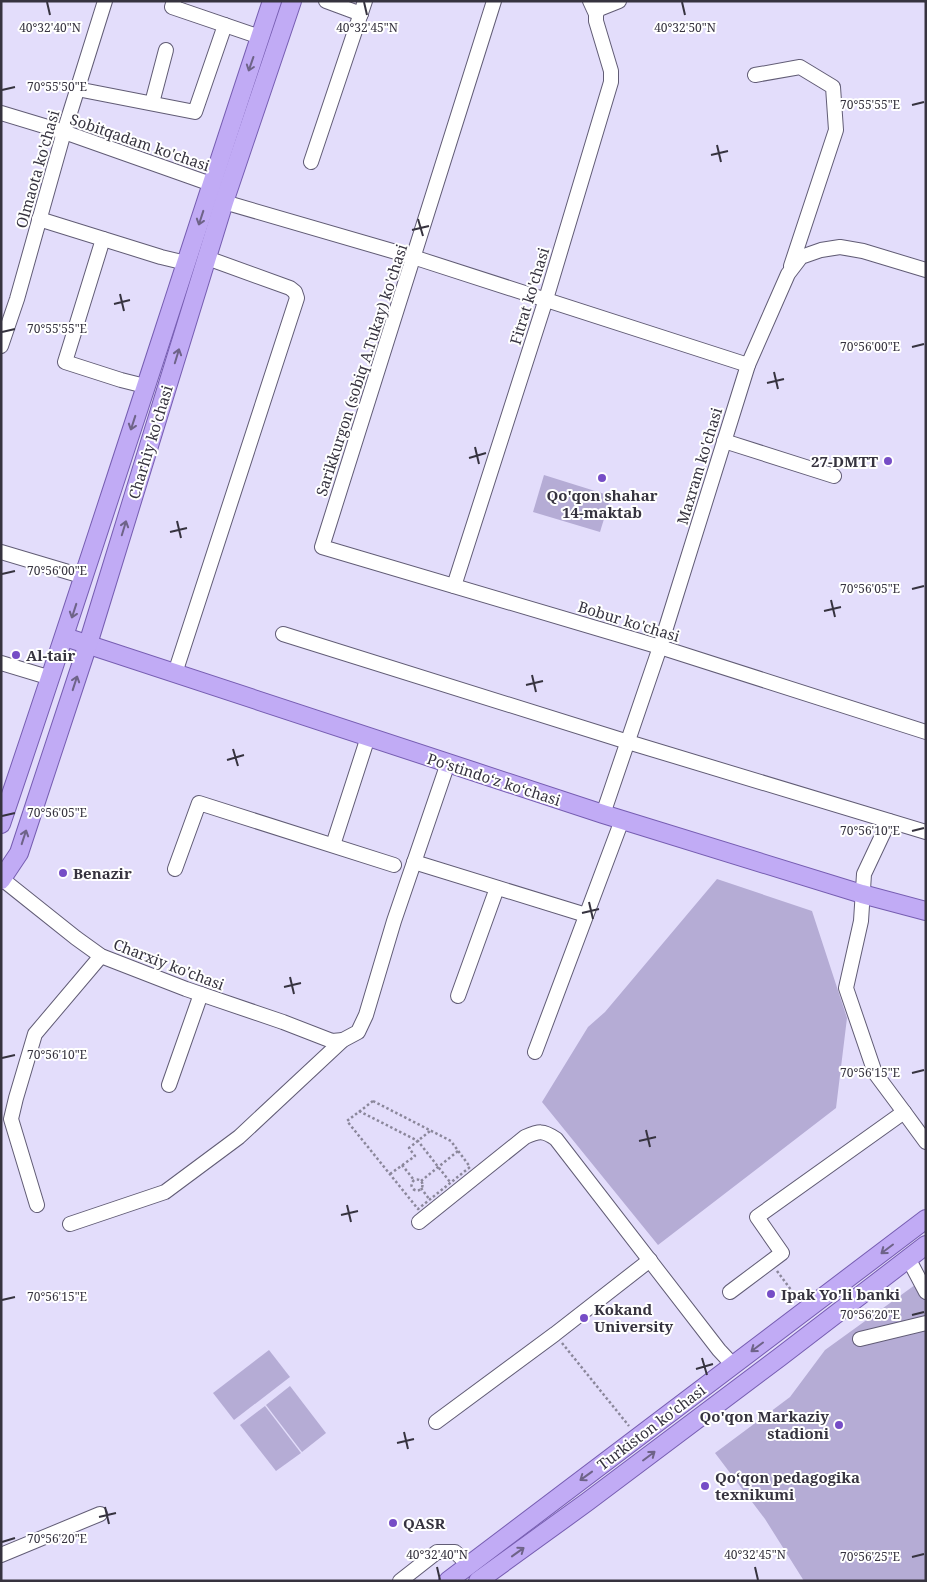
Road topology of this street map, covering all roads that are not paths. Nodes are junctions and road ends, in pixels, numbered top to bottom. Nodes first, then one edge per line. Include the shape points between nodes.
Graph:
1 (105, 1) edge
2 (174, 1) edge
3 (272, 1) edge
4 (292, 1) edge
5 (326, 1) edge
6 (494, 1) edge
7 (619, 1) edge
8 (363, 8) edge
9 (593, 8) edge
10 (225, 25) junction
11 (260, 37) junction
12 (166, 50) dead end
13 (755, 76) dead end
14 (77, 89) junction
15 (152, 104) junction
16 (1, 113) edge
17 (64, 132) junction
18 (311, 162) dead end
19 (211, 184) junction
20 (224, 202) junction
21 (39, 220) junction
22 (102, 239) junction
23 (413, 257) junction
24 (208, 258) junction
25 (186, 263) junction
26 (926, 270) edge
27 (788, 274) junction
28 (546, 299) junction
29 (1, 346) edge
30 (748, 365) junction
31 (145, 386) junction
32 (724, 441) junction
33 (834, 476) dead end
34 (322, 548) joint
35 (1, 552) edge
36 (85, 577) junction
37 (454, 586) junction
38 (283, 634) dead end
39 (65, 637) junction
40 (88, 644) junction
41 (660, 647) junction
42 (1, 664) edge
43 (175, 674) junction
44 (51, 678) junction
45 (926, 732) edge
46 (368, 737) junction
47 (628, 742) junction
48 (448, 763) junction
49 (6, 798) edge
50 (603, 814) junction
51 (622, 820) junction
52 (889, 821) junction
53 (1, 824) edge
54 (926, 832) edge
55 (333, 845) junction
56 (414, 862) junction
57 (394, 865) dead end
58 (175, 869) dead end
59 (2, 879) edge
60 (497, 888) junction
61 (862, 894) junction
62 (926, 911) edge
63 (586, 915) junction
64 (101, 956) junction
65 (201, 994) junction
66 (458, 996) dead end
67 (343, 1040) junction
68 (536, 1052) dead end
69 (169, 1086) dead end
70 (904, 1112) junction
71 (926, 1142) edge
72 (37, 1205) dead end
73 (926, 1220) edge
74 (419, 1222) dead end
75 (70, 1224) dead end
76 (926, 1245) edge
77 (908, 1258) junction
78 (650, 1260) junction
79 (730, 1292) dead end
80 (926, 1292) edge
81 (926, 1323) edge
82 (860, 1339) dead end
83 (734, 1365) junction
84 (436, 1422) dead end
85 (100, 1514) dead end
86 (1, 1555) edge
87 (469, 1565) junction
88 (483, 1579) edge
89 (400, 1581) edge
90 (448, 1581) edge

1 - 14 street, Olmaota ko'chasi
2 - 10 street via 172,8
3 - 11 main road, Charhiy ko'chasi
4 - 20 main road, Charhiy ko'chasi
5 - 8 street
6 - 23 street, Sarikkurgon (sobiq A.Tukay) ko'chasi
7 - 9 street via 599,9
8 - 18 street
9 - 28 street, Fitrat ko'chasi via 611,71 611,82
10 - 11 street
10 - 15 street via 195,112
11 -> 19 main road, Charhiy ko'chasi
12 - 15 street
13 - 27 street via 800,67 833,87 836,130
14 - 15 street
14 - 17 street, Olmaota ko'chasi
16 - 17 street, Sobitqadam ko'chasi
17 - 19 street, Sobitqadam ko'chasi
17 - 21 street, Olmaota ko'chasi
19 -> 25 main road, Charhiy ko'chasi
20 - 23 street
20 - 24 main road, Charhiy ko'chasi
21 - 22 street
21 - 29 street, Olmaota ko'chasi
22 - 25 street
22 - 31 street via 65,362
23 - 28 street
23 - 34 street, Sarikkurgon (sobiq A.Tukay) ko'chasi
40 -> 24 main road, Charhiy ko'chasi
24 - 43 street via 290,288 296,298
25 - 31 main road, Charhiy ko'chasi
26 - 27 street, Maxram ko'chasi via 840,247 801,257
27 - 30 street, Maxram ko'chasi
28 - 30 street
28 - 37 street, Fitrat ko'chasi
30 - 32 street, Maxram ko'chasi
31 -> 36 main road, Charhiy ko'chasi
32 - 33 street
32 - 41 street, Maxram ko'chasi
34 - 37 street, Bobur ko'chasi
35 - 36 street
36 -> 39 main road, Charhiy ko'chasi
37 - 41 street, Bobur ko'chasi
38 - 47 street
39 - 40 main road, Poʻstindoʻz koʻchasi
39 - 44 main road, Charhiy ko'chasi
40 - 43 main road, Poʻstindoʻz koʻchasi
59 -> 40 main road, Charhiy ko'chasi via 19,852
41 - 45 street, Bobur ko'chasi
41 - 47 street, Maxram ko'chasi
42 - 44 street
43 - 46 main road, Poʻstindoʻz koʻchasi
44 - 49 main road, Charhiy ko'chasi
46 - 48 main road, Poʻstindoʻz koʻchasi
46 - 55 street
47 - 50 street, Maxram ko'chasi
47 - 52 street
48 - 50 main road, Poʻstindoʻz koʻchasi
48 - 56 street
49 - 53 main road, Charhiy ko'chasi
50 - 51 main road, Poʻstindoʻz koʻchasi
51 - 61 main road, Poʻstindoʻz koʻchasi
51 - 63 street
52 - 54 street
52 - 61 street via 864,874
55 - 57 street
55 - 58 street via 199,803
56 - 60 street
56 - 67 street via 366,1015 358,1032
59 - 64 street, Charxiy ko'chasi
60 - 63 street
60 - 66 street
61 - 62 main road, Poʻstindoʻz koʻchasi
61 - 70 street via 861,921 846,988 875,1073
63 - 68 street
64 - 65 street, Charxiy ko'chasi
64 - 72 street via 36,1034 16,1098 11,1119
65 - 67 street, Charxiy ko'chasi via 332,1041
65 - 69 street
67 - 75 street via 239,1137 165,1192
70 - 71 street
70 - 79 street via 757,1218 782,1253
73 -> 83 main road, Turkiston ko'chasi
74 - 78 street via 454,1187 525,1137 537,1132 547,1133 556,1139
76 - 77 main road, Turkiston ko'chasi
77 - 80 street
88 -> 77 main road, Turkiston ko'chasi
78 - 83 street
78 - 84 street
81 - 82 street
83 -> 87 main road, Turkiston ko'chasi
85 - 86 street
87 - 89 street via 454,1552 437,1552
87 - 90 main road, Turkiston ko'chasi

